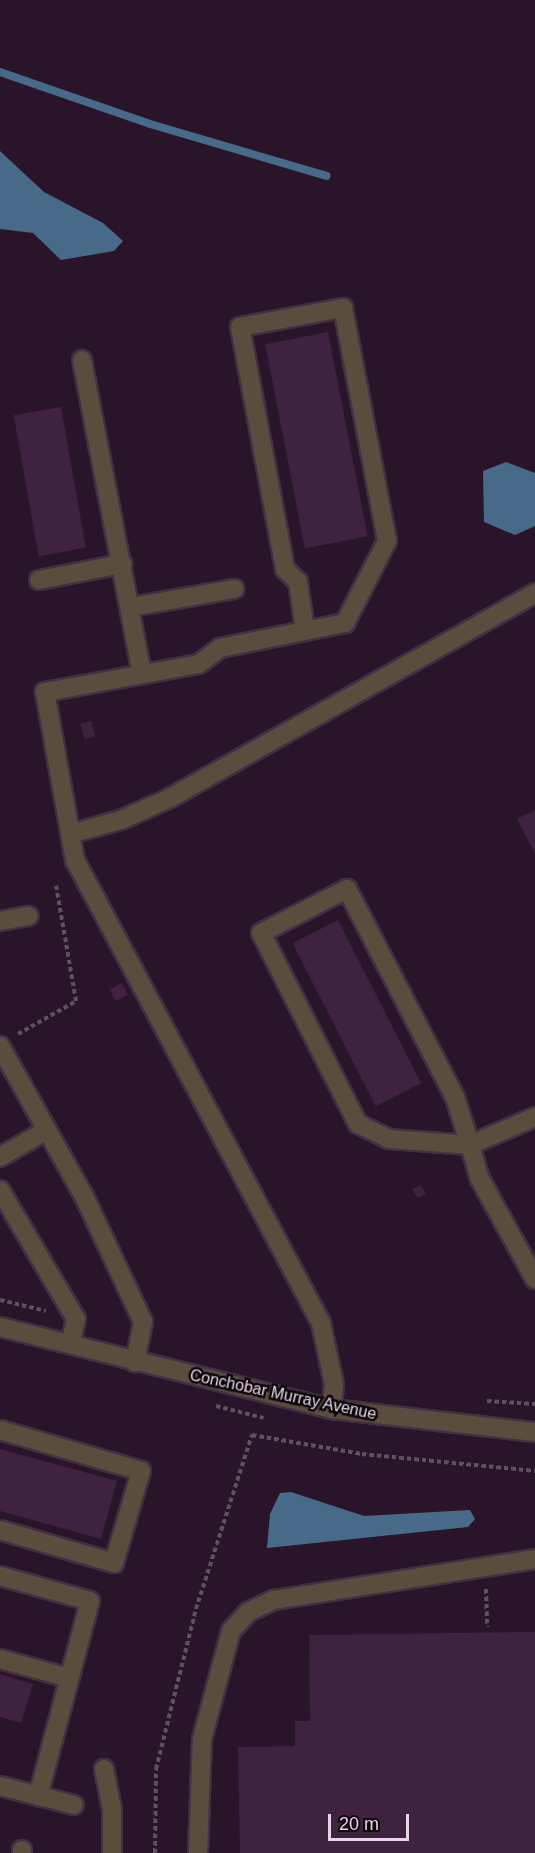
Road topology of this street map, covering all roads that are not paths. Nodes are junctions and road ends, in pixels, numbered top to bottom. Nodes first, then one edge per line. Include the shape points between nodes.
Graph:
1 (82, 360) dead end
2 (122, 564) junction
3 (39, 580) dead end
4 (234, 589) dead end
5 (535, 593) edge
6 (131, 607) junction
7 (305, 630) junction
8 (142, 674) junction
9 (70, 834) junction
10 (29, 916) dead end
11 (0, 921) edge
12 (0, 1046) edge
13 (535, 1117) edge
14 (47, 1130) junction
15 (470, 1145) junction
16 (0, 1157) edge
17 (0, 1190) edge
18 (535, 1278) edge
19 (0, 1327) edge
20 (70, 1344) junction
21 (135, 1362) junction
22 (332, 1408) junction
23 (0, 1430) edge
24 (535, 1432) edge
25 (0, 1530) edge
26 (535, 1558) edge
27 (0, 1576) edge
28 (0, 1659) edge
29 (69, 1678) junction
30 (104, 1769) dead end
31 (0, 1786) edge
32 (38, 1796) junction
33 (74, 1805) dead end
34 (112, 1853) edge
35 (198, 1853) edge

1 - 2 street
2 - 3 street
2 - 6 street
4 - 6 street
5 - 9 street via 170,798 121,820
6 - 8 street
7 - 7 street via 345,623 387,542 343,308 240,327 285,569 297,582
7 - 8 street via 220,648 199,664
8 - 9 street via 45,692
9 - 22 street via 75,860 321,1323 334,1384
10 - 11 street
12 - 14 street
13 - 15 street
14 - 16 street
14 - 21 street via 143,1322
15 - 15 street via 455,1097 348,889 261,933 358,1124 388,1139
15 - 18 street via 480,1179
17 - 20 street via 76,1319
19 - 20 street, Conchobar Murray Avenue
20 - 21 street, Conchobar Murray Avenue
21 - 22 street, Conchobar Murray Avenue
22 - 24 street, Conchobar Murray Avenue
23 - 25 street via 141,1470 114,1563
26 - 35 street via 274,1600 249,1612 231,1631 202,1739
27 - 29 street via 90,1601
28 - 29 street
29 - 32 street
30 - 34 street via 112,1809
31 - 32 street
32 - 33 street

